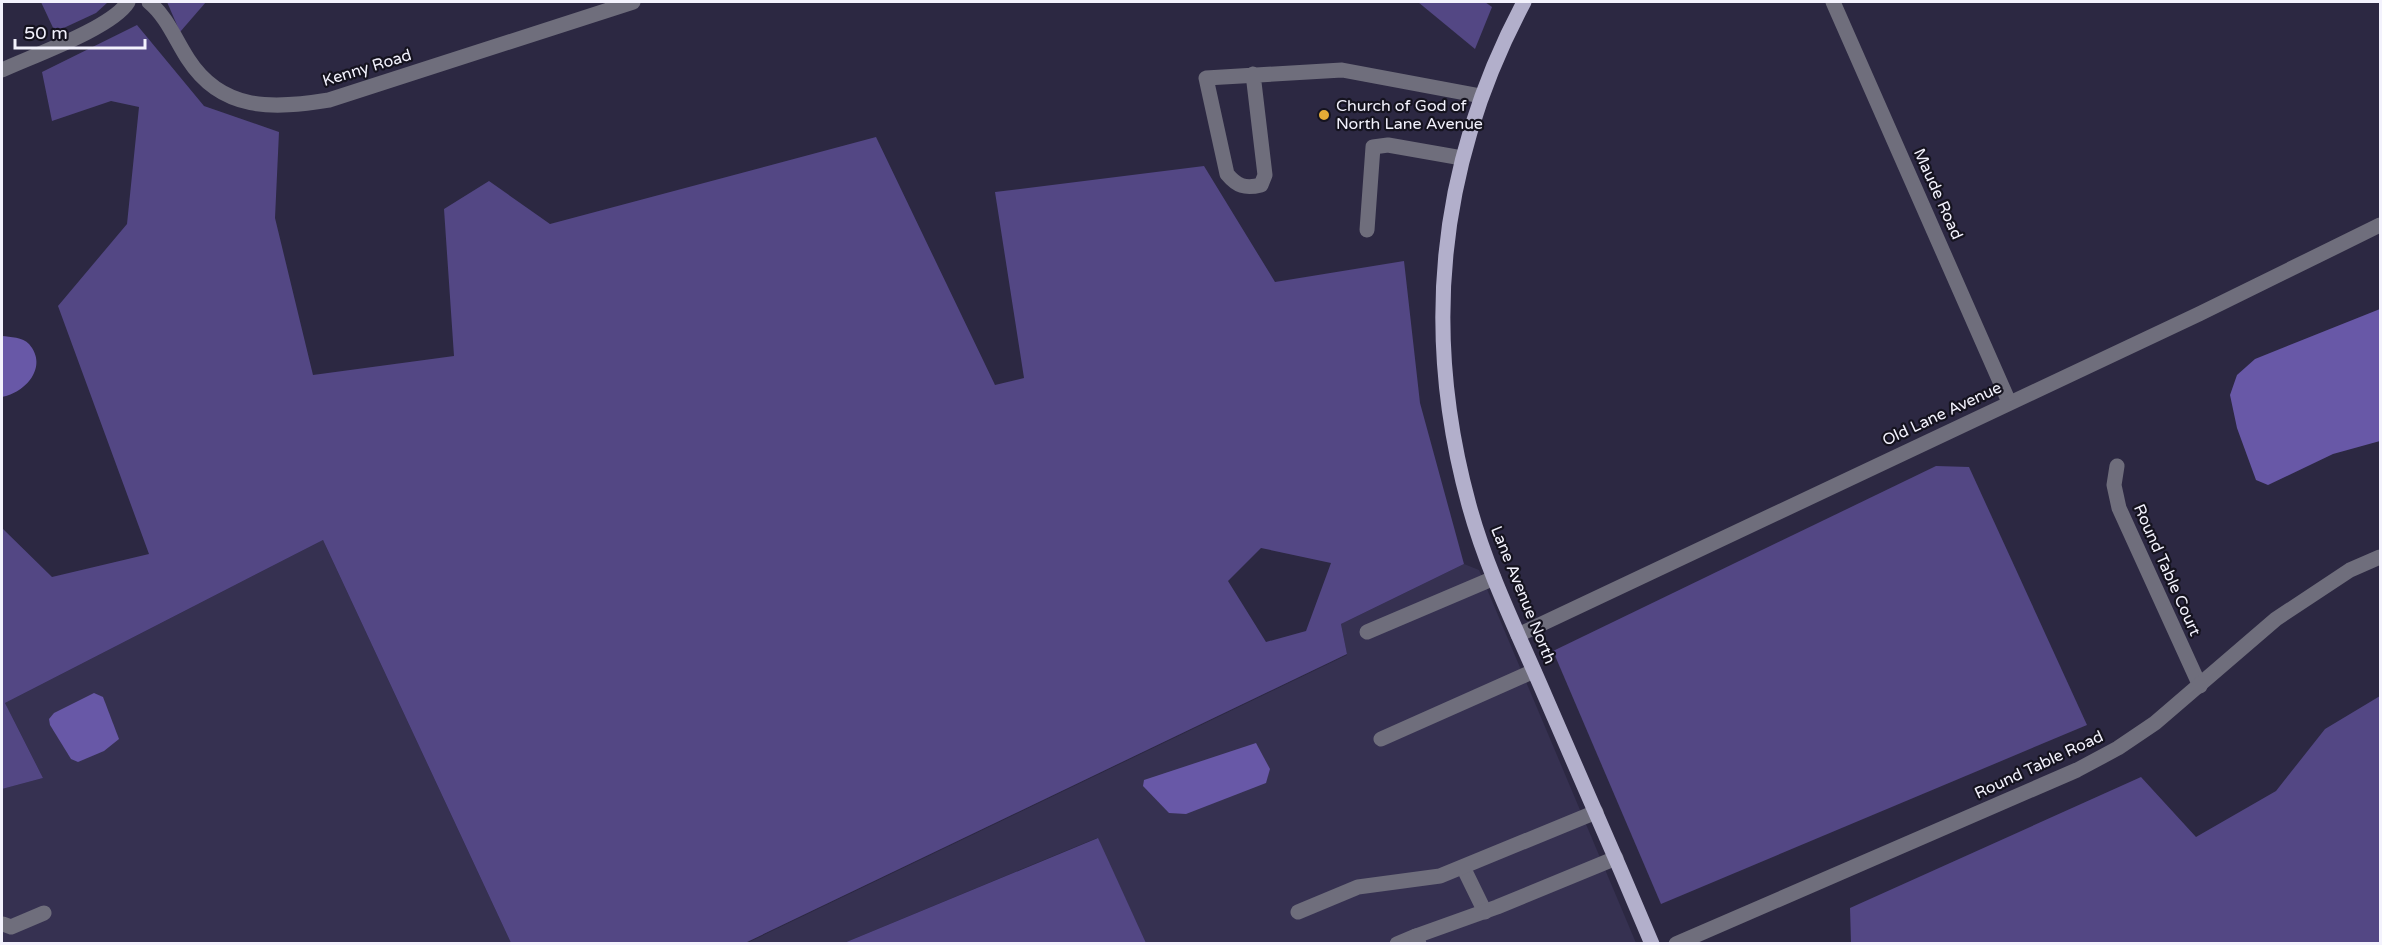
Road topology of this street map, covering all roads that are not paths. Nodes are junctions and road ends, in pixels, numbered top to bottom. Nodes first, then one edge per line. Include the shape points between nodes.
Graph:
1 (128, 2) edge
2 (148, 2) edge
3 (633, 2) edge
4 (1524, 2) edge
5 (1833, 2) edge
6 (2, 70) edge
7 (1253, 75) junction
8 (1481, 96) junction
9 (1462, 158) junction
10 (2380, 225) edge
11 (1367, 230) dead end
12 (2009, 402) junction
13 (2117, 466) dead end
14 (2380, 557) edge
15 (1494, 578) junction
16 (1367, 632) dead end
17 (1518, 635) junction
18 (1534, 670) junction
19 (2200, 686) junction
20 (1381, 739) dead end
21 (1596, 812) junction
22 (1616, 858) junction
23 (1463, 867) junction
24 (1298, 912) dead end
25 (1485, 912) junction
26 (44, 913) dead end
27 (2, 923) edge
28 (1418, 940) edge
29 (1398, 944) edge
30 (1652, 944) edge
31 (1676, 944) edge

1 - 6 street via 97,26
2 - 3 street, Kenny Road via 160,11 189,61 210,84 230,98 267,106 329,100
4 - 8 main road, Lane Avenue North
5 - 12 street, Maude Road
7 - 7 street via 1206,78 1227,174 1236,185 1250,188 1261,185 1265,175
7 - 8 street via 1342,70
8 - 9 main road, Lane Avenue North
9 - 11 street via 1373,147
9 - 15 main road, Lane Avenue North via 1447,244 1442,341 1453,433 1469,506
10 - 12 street, Old Lane Avenue
12 - 17 street, Old Lane Avenue
13 - 19 street, Round Table Court via 2114,485 2119,508
14 - 19 street, Round Table Road via 2350,570 2276,619
15 - 16 street
15 - 17 main road, Lane Avenue North
17 - 18 main road, Lane Avenue North
18 - 20 street
18 - 21 main road, Lane Avenue North
19 - 31 street, Round Table Road via 2155,723 2078,770
21 - 22 main road, Lane Avenue North
21 - 23 street
22 - 25 street
22 - 30 main road, Lane Avenue North
23 - 24 street via 1440,876 1358,887
23 - 25 street
25 - 28 street
26 - 27 street via 10,927
28 - 29 street

